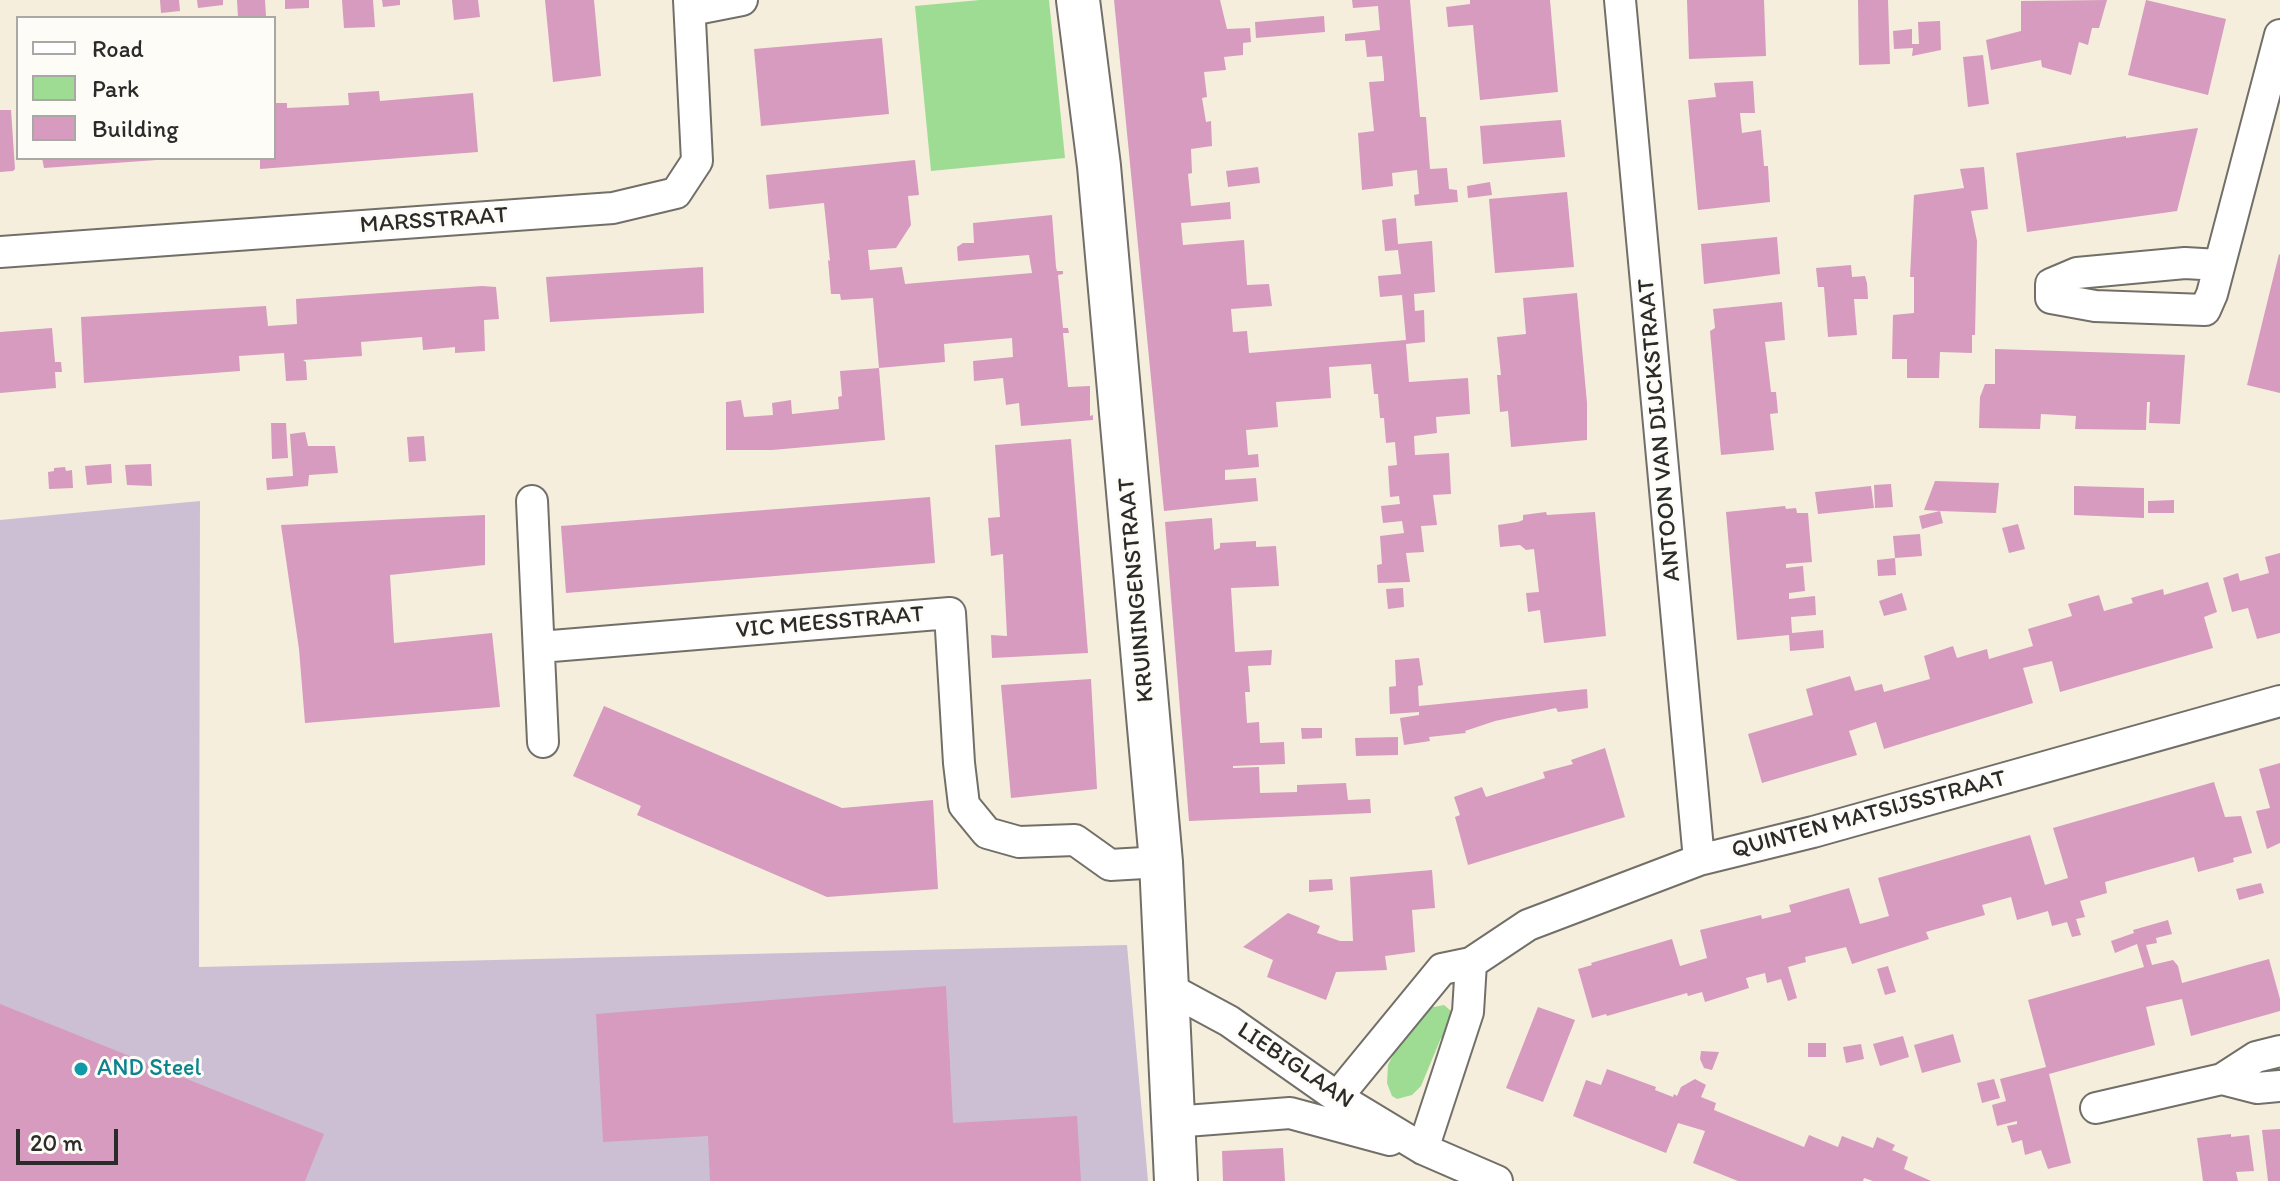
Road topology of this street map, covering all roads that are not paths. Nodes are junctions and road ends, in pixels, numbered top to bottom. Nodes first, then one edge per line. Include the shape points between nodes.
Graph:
1 (742, 0) edge
2 (1078, 0) edge
3 (1620, 0) edge
4 (690, 5) edge
5 (2280, 35) edge
6 (0, 252) edge
7 (2219, 265) junction
8 (532, 501) dead end
9 (540, 647) junction
10 (2280, 701) edge
11 (543, 742) dead end
12 (1699, 860) junction
13 (1161, 862) junction
14 (1471, 963) junction
15 (1166, 987) junction
16 (2280, 1051) edge
17 (2222, 1079) junction
18 (2280, 1086) edge
19 (1337, 1097) junction
20 (2096, 1108) dead end
21 (1173, 1122) junction
22 (1423, 1149) junction
23 (1176, 1181) edge
24 (1497, 1181) edge

1 - 4 street, MARSSTRAAT
2 - 13 street, KRUININGENSTRAAT via 1102,198
3 - 12 street, ANTOON VAN DIJCKSTRAAT
4 - 6 street, MARSSTRAAT via 697,161 676,193 613,208
5 - 7 street
7 - 7 street via 2077,273 2051,284 2051,298 2095,306 2205,310
8 - 9 street
9 - 11 street
9 - 13 street, VIC MEESSTRAAT via 950,613 964,805 987,833 1019,842 1075,840 1110,865
10 - 12 street, QUINTEN MATSIJSSTRAAT
12 - 14 street, QUINTEN MATSIJSSTRAAT via 1528,925
13 - 15 street, KRUININGENSTRAAT
14 - 19 street, QUINTEN MATSIJSSTRAAT via 1442,969
14 - 22 street via 1468,1012
15 - 19 street, LIEBIGLAAN via 1229,1021
15 - 21 street, KRUININGENSTRAAT
16 - 17 street via 2256,1057
17 - 18 street via 2257,1088
17 - 20 street
19 - 22 street, LIEBIGLAAN
21 - 22 street, LIEBIGLAAN via 1290,1113
21 - 23 street, KRUININGENSTRAAT
22 - 24 street, LIEBIGLAAN

